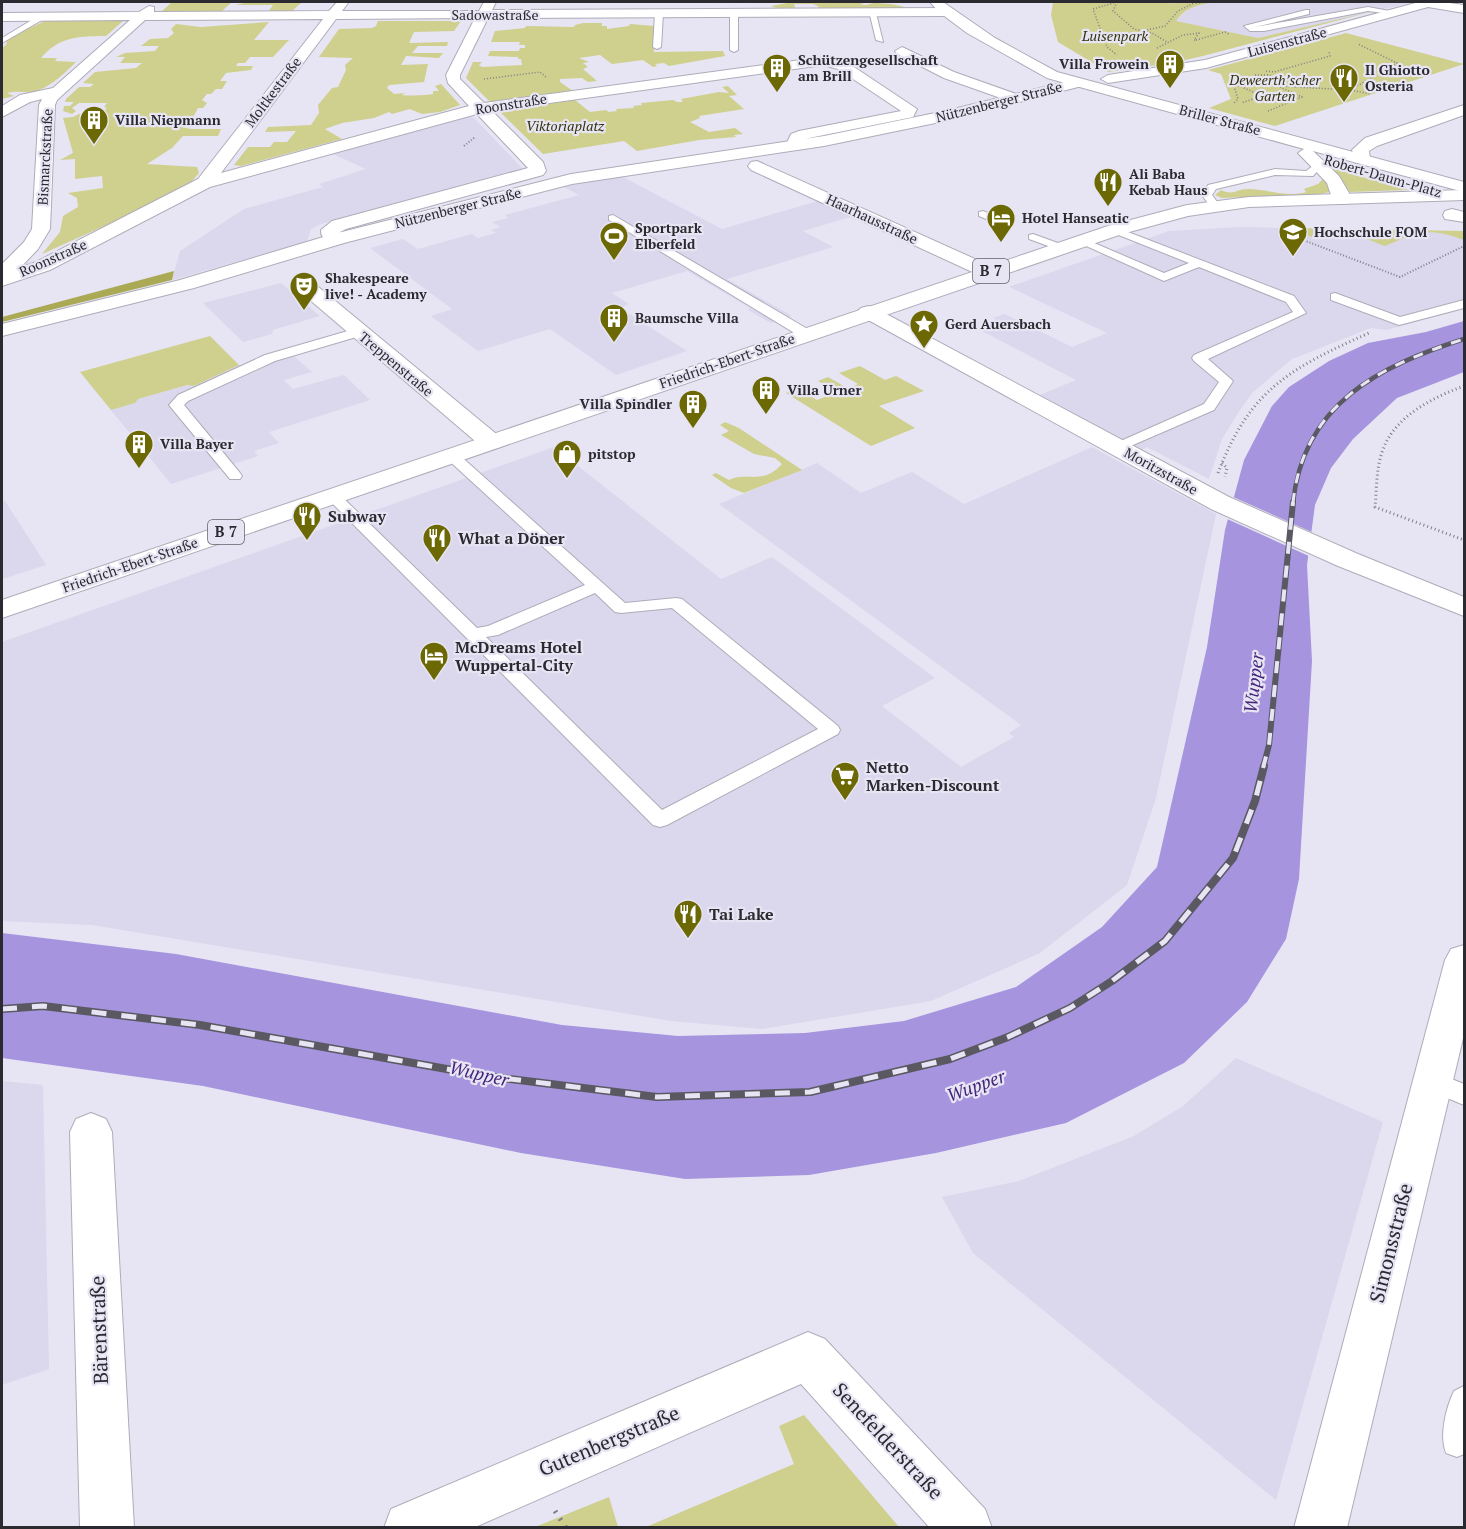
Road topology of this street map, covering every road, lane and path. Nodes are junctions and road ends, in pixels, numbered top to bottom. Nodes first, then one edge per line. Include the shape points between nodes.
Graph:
1 (159, 2) edge
2 (344, 2) edge
3 (490, 2) edge
4 (745, 2) edge
5 (921, 2) edge
6 (1118, 2) edge
7 (1196, 2) edge
8 (1209, 2) edge
9 (1461, 5) edge
10 (941, 7) edge
11 (1306, 12) dead end
12 (774, 13) junction
13 (872, 13) junction
14 (1390, 13) junction
15 (658, 14) junction
16 (734, 14) junction
17 (482, 15) junction
18 (142, 16) junction
19 (330, 16) junction
20 (2, 17) edge
21 (43, 17) junction
22 (1423, 21) dead end
23 (1143, 31) junction
24 (1225, 33) dead end
25 (880, 40) dead end
26 (1141, 40) dead end
27 (2, 41) edge
28 (1167, 42) junction
29 (1355, 43) dead end
30 (657, 47) dead end
31 (734, 50) dead end
32 (902, 51) dead end
33 (1153, 51) dead end
34 (1329, 51) dead end
35 (1119, 56) dead end
36 (1231, 58) junction
37 (1245, 68) junction
38 (1274, 72) junction
39 (1254, 75) dead end
40 (1270, 75) junction
41 (1108, 79) dead end
42 (1077, 82) junction
43 (1279, 86) junction
44 (1337, 87) junction
45 (58, 91) junction
46 (1371, 94) dead end
47 (1014, 98) junction
48 (1232, 104) dead end
49 (482, 108) junction
50 (1464, 110) edge
51 (2, 112) edge
52 (1195, 117) junction
53 (922, 121) junction
54 (1237, 125) junction
55 (794, 145) junction
56 (1362, 159) junction
57 (1311, 164) junction
58 (757, 166) joint
59 (1399, 169) junction
60 (1372, 174) junction
61 (204, 183) junction
62 (1462, 191) edge
63 (1216, 207) junction
64 (1337, 207) junction
65 (983, 214) dead end
66 (1407, 215) dead end
67 (1430, 215) dead end
68 (1460, 215) edge
69 (613, 218) dead end
70 (1005, 224) dead end
71 (1115, 230) junction
72 (1293, 234) dead end
73 (1033, 237) dead end
74 (337, 239) junction
75 (1072, 244) junction
76 (1464, 246) edge
77 (1199, 263) junction
78 (988, 272) junction
79 (2, 275) edge
80 (2, 280) edge
81 (303, 284) dead end
82 (1335, 297) dead end
83 (1464, 304) edge
84 (868, 312) junction
85 (2, 330) edge
86 (1375, 330) dead end
87 (358, 332) junction
88 (806, 334) junction
89 (1464, 386) edge
90 (491, 442) junction
91 (1119, 447) junction
92 (451, 455) junction
93 (235, 476) dead end
94 (1217, 476) dead end
95 (333, 496) junction
96 (1464, 540) edge
97 (597, 586) junction
98 (1464, 607) edge
99 (2, 609) edge
100 (473, 634) junction
101 (1464, 960) edge
102 (1448, 1088) edge
103 (91, 1132) dead end
104 (808, 1356) joint
105 (1464, 1401) edge
106 (1457, 1442) dead end
107 (107, 1527) edge
108 (410, 1527) edge
109 (966, 1527) edge
110 (1320, 1527) edge

1 - 18 street, Bismarckstraße
2 - 19 street, Moltkestraße
3 - 17 street
4 - 12 street
5 - 10 street, Briller Straße
6 - 23 path via 1113,11 1134,29
6 - 35 path via 1102,3 1093,9 1107,47
7 - 8 path
7 - 23 path via 1178,11 1165,26
9 - 14 street, Luisenstraße via 1428,3
10 - 13 street, Sadowastraße
10 - 42 street, Briller Straße via 1033,66
11 - 14 lane via 1248,26 1259,30 1368,9
12 - 13 street, Sadowastraße
12 - 16 street, Sadowastraße
13 - 25 lane
14 - 22 street
14 - 36 street, Luisenstraße
15 - 16 street, Sadowastraße
15 - 17 street, Sadowastraße
15 - 30 lane
16 - 31 lane
17 - 19 street, Sadowastraße
17 - 49 street via 453,80
18 - 19 street, Sadowastraße
18 - 21 street, Sadowastraße
18 - 45 street, Bismarckstraße
19 - 61 street, Moltkestraße
20 - 21 street, Sadowastraße
21 - 27 lane
23 - 26 path
23 - 28 path
24 - 28 path via 1193,41 1198,32
28 - 33 path
29 - 44 path via 1397,63 1359,85
32 - 47 street via 949,75
34 - 38 path via 1330,56
36 - 37 path
36 - 41 street, Luisenstraße
37 - 38 path
37 - 48 path via 1233,83 1238,99
38 - 40 path
39 - 40 path
40 - 43 path
42 - 47 street, Nützenberger Straße
42 - 52 street, Briller Straße via 1109,97
43 - 44 path
43 - 54 path via 1302,97
44 - 46 path
45 - 51 street via 25,98
45 - 79 street, Bismarckstraße via 47,105 41,229
47 - 53 street, Nützenberger Straße
49 - 55 street, Roonstraße via 823,61 843,66 909,109 907,114 806,134 797,138
49 - 61 street, Roonstraße
49 - 74 street via 537,166 537,171 339,225 329,233
50 - 56 street via 1371,142 1360,150
52 - 54 street, Briller Straße
52 - 57 street, Briller Straße
53 - 55 street, Nützenberger Straße
53 - 58 street, Nützenberger Straße
54 - 56 street, Briller Straße
55 - 74 street, Nützenberger Straße via 571,179
56 - 59 street, Robert-Daum-Platz
57 - 60 street, Robert-Daum-Platz
57 - 63 lane via 1212,187 1207,195
57 - 64 street via 1336,184 1341,194
58 - 78 street, Haarhausstraße
59 - 60 street via 1402,174
59 - 62 street, Robert-Daum-Platz via 1438,179
60 - 62 street, Robert-Daum-Platz
61 - 80 street, Roonstraße via 43,266
62 - 64 street, Robert-Daum-Platz / B 7
62 - 64 street via 1443,207 1420,210
63 - 64 street, Friedrich-Ebert-Straße / B 7 via 1260,213
63 - 71 street, Friedrich-Ebert-Straße / B 7
64 - 66 street, Robert-Daum-Platz / B 7
65 - 70 lane
67 - 68 street, Robert-Daum-Platz
69 - 88 lane
71 - 75 street, Friedrich-Ebert-Straße / B 7
71 - 77 lane
72 - 76 path via 1290,235 1400,277
73 - 75 lane
74 - 85 street, Nützenberger Straße via 187,284
75 - 77 lane via 1164,277
75 - 78 street, Friedrich-Ebert-Straße / B 7
77 - 91 lane via 1290,299 1300,313 1199,358 1226,381 1209,407
78 - 84 street, Friedrich-Ebert-Straße / B 7
81 - 87 street, Treppenstraße
82 - 83 lane via 1399,321
84 - 88 street, Friedrich-Ebert-Straße / B 7
84 - 91 street, Moritzstraße
86 - 94 path via 1291,371 1274,386 1241,422
87 - 90 street, Treppenstraße
87 - 93 lane via 252,364 176,405
88 - 90 street, Friedrich-Ebert-Straße / B 7
89 - 96 path via 1425,404 1402,422 1384,444 1375,507
90 - 92 street, Friedrich-Ebert-Straße / B 7
91 - 98 street, Moritzstraße via 1220,502
92 - 95 street, Friedrich-Ebert-Straße / B 7
92 - 97 lane
95 - 99 street, Friedrich-Ebert-Straße / B 7
95 - 100 lane
97 - 100 lane via 492,631
97 - 100 lane via 621,608 676,603 831,730 660,820
101 - 102 street, Simonsstraße
102 - 110 street, Simonsstraße
103 - 107 street, Bärenstraße
104 - 108 street, Gutenbergstraße
104 - 109 street, Senefelderstraße
105 - 106 lane

